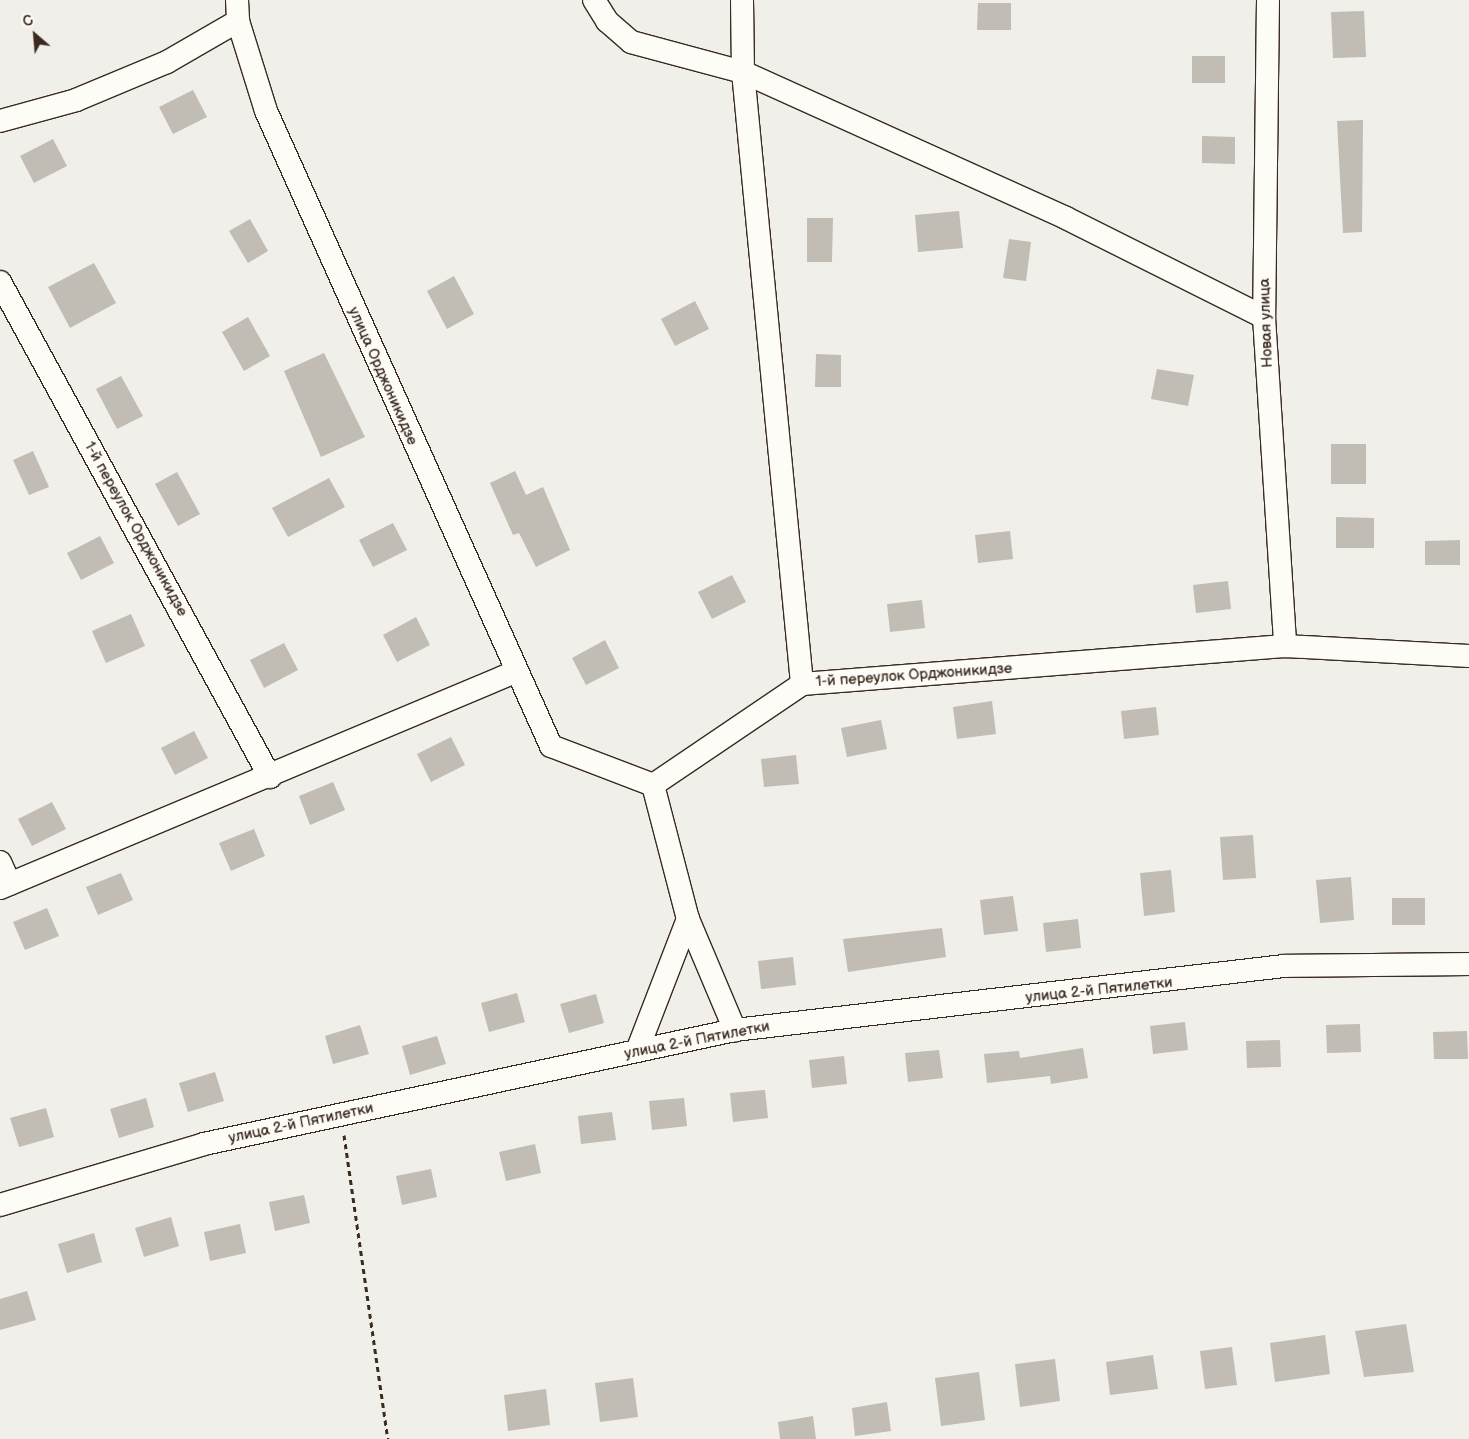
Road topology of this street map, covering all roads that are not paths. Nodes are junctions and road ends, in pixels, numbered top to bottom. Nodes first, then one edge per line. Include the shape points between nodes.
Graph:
1 (594, 0) edge
2 (742, 0) edge
3 (1268, 0) edge
4 (237, 11) edge
5 (743, 72) junction
6 (0, 121) edge
7 (0, 282) edge
8 (1264, 317) junction
9 (1285, 646) junction
10 (1469, 656) edge
11 (516, 672) junction
12 (802, 684) junction
13 (270, 777) junction
14 (653, 785) junction
15 (0, 862) edge
16 (5, 886) edge
17 (688, 919) junction
18 (1469, 964) edge
19 (735, 1030) junction
20 (637, 1051) junction
21 (0, 1205) edge

1 - 5 street via 607,21 631,42
2 - 5 street
3 - 8 street, Новая улица
4 - 6 street via 167,62 76,100
4 - 11 street, улица Орджоникидзе via 266,111
5 - 8 street via 1066,218
5 - 12 street
7 - 13 street, 1-й переулок Орджоникидзе
8 - 9 street, Новая улица
9 - 10 street, 1-й переулок Орджоникидзе
9 - 12 street, 1-й переулок Орджоникидзе
11 - 13 street
11 - 14 street, улица Орджоникидзе via 551,746
12 - 14 street, 1-й переулок Орджоникидзе
13 - 16 street
14 - 17 street
15 - 16 street
17 - 19 street
17 - 20 street
18 - 19 street, улица 2-й Пятилетки via 1284,966
19 - 20 street, улица 2-й Пятилетки
20 - 21 street, улица 2-й Пятилетки via 204,1144

